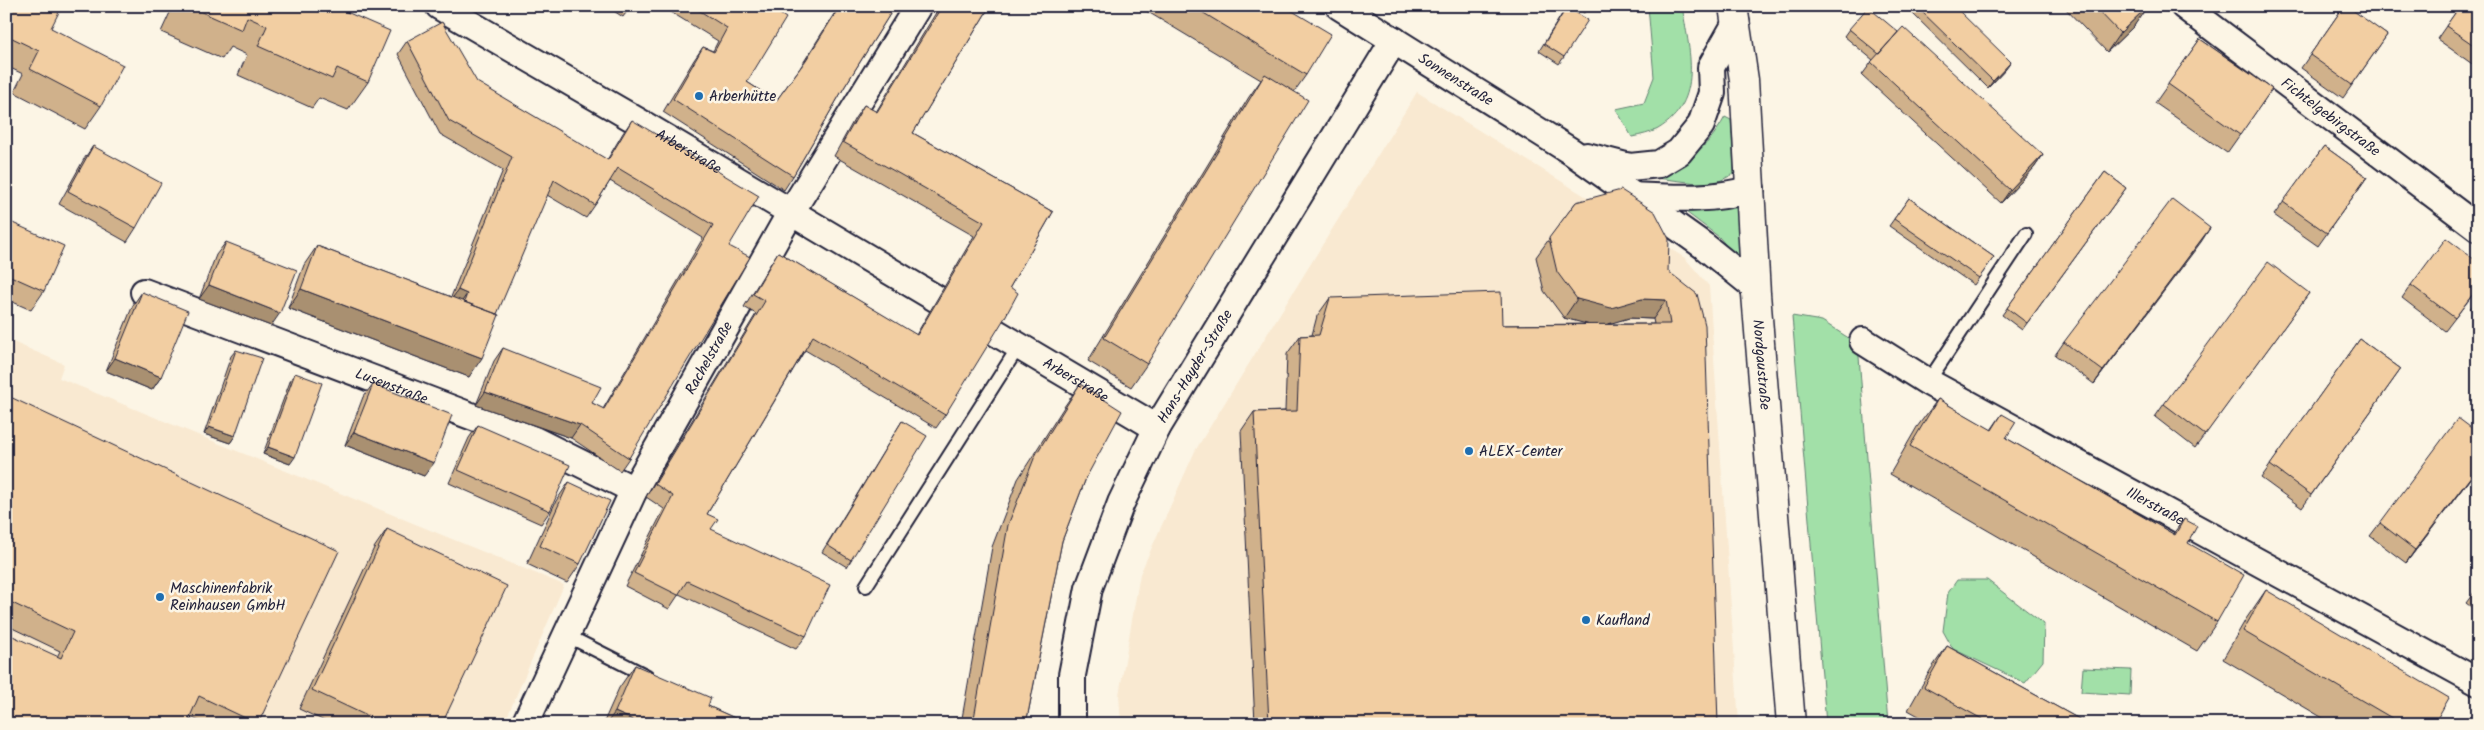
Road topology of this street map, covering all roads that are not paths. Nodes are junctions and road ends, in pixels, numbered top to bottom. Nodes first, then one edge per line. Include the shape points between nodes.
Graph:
1 (440, 6) edge
2 (918, 6) edge
3 (1339, 6) edge
4 (2184, 6) edge
5 (1734, 15) edge
6 (1394, 40) junction
7 (1572, 152) junction
8 (1751, 188) junction
9 (1632, 196) junction
10 (791, 212) junction
11 (2478, 228) edge
12 (2026, 234) dead end
13 (1755, 286) junction
14 (144, 292) edge
15 (937, 299) edge
16 (995, 332) edge
17 (1863, 341) dead end
18 (1019, 346) junction
19 (1928, 382) junction
20 (1157, 428) junction
21 (634, 490) junction
22 (866, 586) dead end
23 (566, 635) junction
24 (655, 680) edge
25 (2478, 682) edge
26 (525, 724) edge
27 (1072, 724) edge
28 (1791, 724) edge

1 - 10 street, Arberstraße
2 - 10 street, Rachelstraße
3 - 6 street, Sonnenstraße
4 - 11 street, Fichtelgebirgstraße
5 - 7 street, Sonnenstraße via 1712,67 1712,94 1700,125 1679,152 1659,164 1630,167
5 - 8 main road, Nordgaustraße via 1744,80
6 - 7 street, Sonnenstraße
6 - 20 street, Hans-Hayder-Straße
7 - 9 street, Sonnenstraße
8 - 9 street via 1731,195 1702,198
8 - 13 main road, Nordgaustraße
9 - 13 street, Sonnenstraße
10 - 15 street, Arberstraße
10 - 21 street, Rachelstraße
12 - 19 lane
13 - 28 main road, Nordgaustraße
14 - 21 street, Lusenstraße via 534,440
16 - 18 street, Arberstraße
17 - 19 street, Illerstraße
18 - 20 street, Arberstraße
18 - 22 lane
19 - 25 street, Illerstraße
20 - 27 street, Hans-Hayder-Straße via 1121,503 1090,588 1072,675
21 - 23 street, Rachelstraße
23 - 24 lane
23 - 26 street, Rachelstraße

